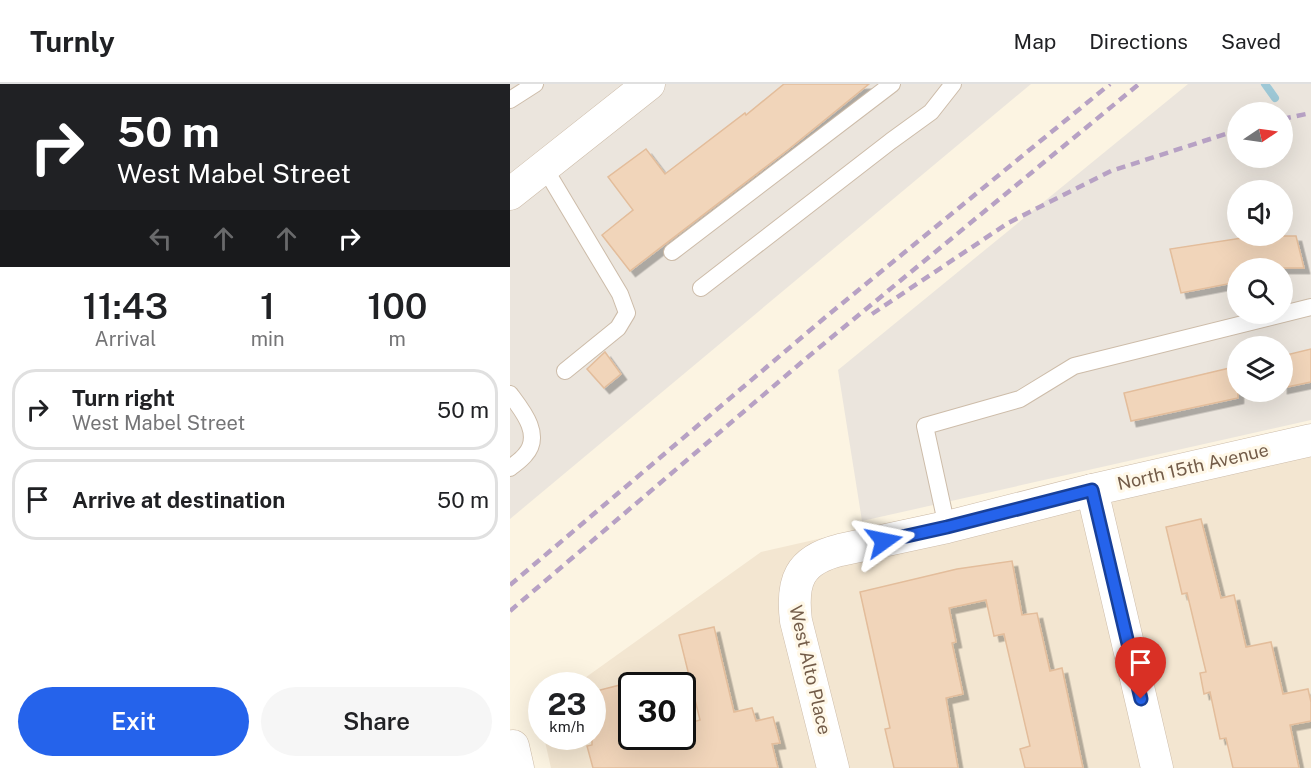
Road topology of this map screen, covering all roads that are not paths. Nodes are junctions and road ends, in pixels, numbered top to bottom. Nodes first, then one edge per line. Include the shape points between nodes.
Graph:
1 (535, 84) edge
2 (892, 84) edge
3 (953, 84) edge
4 (642, 86) edge
5 (510, 100) edge
6 (544, 167) junction
7 (510, 194) edge
8 (672, 252) dead end
9 (701, 288) dead end
10 (1311, 307) edge
11 (565, 371) dead end
12 (510, 394) edge
13 (1310, 446) edge
14 (510, 468) edge
15 (1092, 490) junction
16 (947, 527) junction
17 (800, 573) joint
18 (833, 768) edge
19 (1157, 768) edge

1 - 5 lane
2 - 8 lane
3 - 9 lane via 931,112
4 - 6 street
6 - 7 street
6 - 11 lane via 620,294 627,313 618,328
10 - 16 lane via 1074,366 1020,399 925,426
12 - 14 lane via 531,428 531,446
13 - 15 street, North 15th Avenue
15 - 16 street, North 15th Avenue
15 - 19 street
16 - 17 street, North 15th Avenue via 826,553
17 - 18 street, West Alto Place via 794,589 796,621

